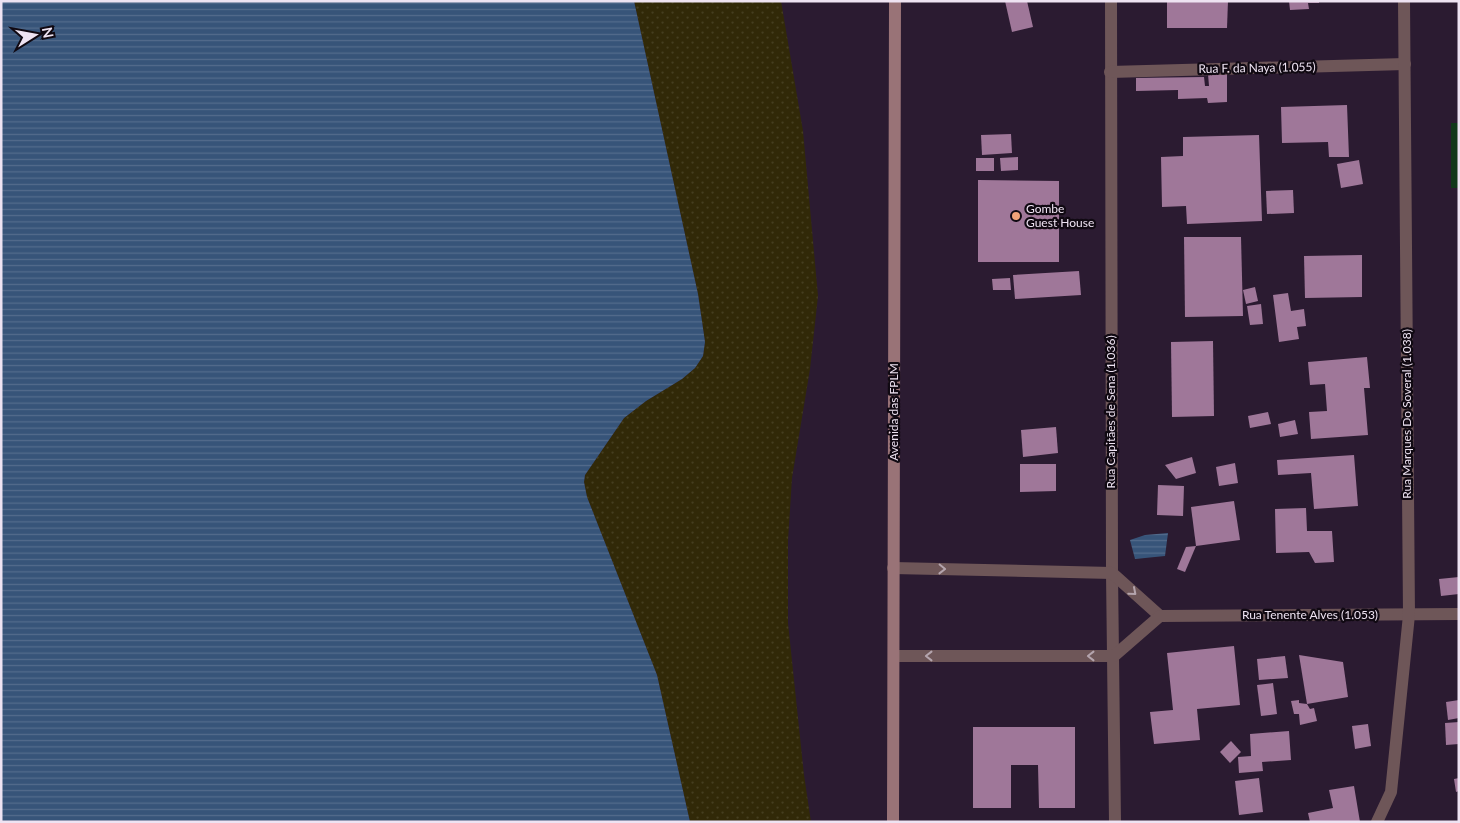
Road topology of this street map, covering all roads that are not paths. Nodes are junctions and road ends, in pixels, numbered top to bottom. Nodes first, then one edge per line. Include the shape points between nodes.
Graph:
1 (895, 1) edge
2 (1110, 1) edge
3 (1404, 1) edge
4 (1405, 64) junction
5 (1110, 72) junction
6 (894, 568) junction
7 (1112, 573) junction
8 (1459, 614) edge
9 (1409, 615) junction
10 (1160, 616) junction
11 (894, 656) junction
12 (1114, 656) junction
13 (893, 822) edge
14 (1116, 822) edge
15 (1377, 822) edge

1 - 6 street, Avenida das FPLM
2 - 5 street, Rua Capitães de Sena (1.036)
3 - 4 street, Rua Marques Do Soveral (1.038)
4 - 5 street, Rua F. da Naya (1.055)
4 - 9 street, Rua Marques Do Soveral (1.038)
5 - 7 street, Rua Capitães de Sena (1.036)
6 -> 7 street
6 - 11 street, Avenida das FPLM
7 -> 10 street
7 - 12 street, Rua Capitães de Sena (1.036)
8 - 9 street, Rua Tenente Alves (1.053)
9 - 10 street, Rua Tenente Alves (1.053)
9 - 15 street, Rua Marques Do Soveral (1.038) via 1392,792
10 - 12 street
12 -> 11 street
11 - 13 street, Avenida das FPLM
12 - 14 street, Rua Capitães de Sena (1.036)

